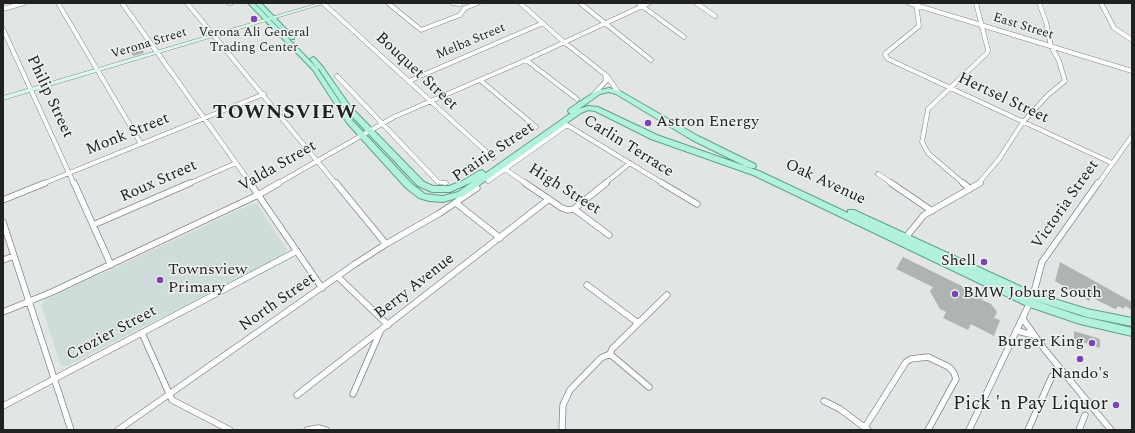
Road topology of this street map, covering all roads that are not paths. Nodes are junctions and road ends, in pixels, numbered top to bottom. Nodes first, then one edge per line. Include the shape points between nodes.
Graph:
1 (24, 3) edge
2 (58, 3) edge
3 (122, 3) edge
4 (187, 3) edge
5 (251, 3) edge
6 (258, 3) edge
7 (324, 3) edge
8 (388, 3) edge
9 (452, 3) edge
10 (460, 3) edge
11 (478, 3) edge
12 (520, 3) edge
13 (580, 3) edge
14 (638, 3) edge
15 (648, 3) edge
16 (696, 3) edge
17 (909, 3) edge
18 (976, 3) edge
19 (1039, 3) edge
20 (1101, 3) edge
21 (916, 4) edge
22 (642, 6) junction
23 (466, 7) junction
24 (3, 9) edge
25 (715, 16) dead end
26 (270, 19) junction
27 (543, 23) junction
28 (605, 23) junction
29 (981, 25) junction
30 (3, 29) edge
31 (214, 36) junction
32 (684, 38) dead end
33 (1132, 40) edge
34 (564, 42) junction
35 (1051, 46) junction
36 (158, 52) junction
37 (526, 60) junction
38 (651, 60) dead end
39 (97, 71) junction
40 (1132, 71) edge
41 (605, 74) junction
42 (337, 76) dead end
43 (480, 80) junction
44 (408, 81) junction
45 (950, 88) junction
46 (32, 90) junction
47 (609, 90) joint
48 (618, 92) junction
49 (264, 94) junction
50 (591, 97) junction
51 (3, 98) edge
52 (577, 99) dead end
53 (431, 101) junction
54 (204, 118) junction
55 (616, 118) junction
56 (1023, 122) junction
57 (382, 123) junction
58 (536, 127) dead end
59 (369, 130) junction
60 (361, 135) junction
61 (1132, 136) edge
62 (141, 144) junction
63 (493, 158) dead end
64 (317, 160) junction
65 (236, 163) junction
66 (630, 163) junction
67 (1112, 163) junction
68 (505, 169) junction
69 (69, 173) junction
70 (878, 174) dead end
71 (488, 181) dead end
72 (446, 183) dead end
73 (477, 188) dead end
74 (970, 189) junction
75 (258, 195) junction
76 (549, 199) junction
77 (3, 200) edge
78 (456, 203) junction
79 (697, 204) dead end
80 (574, 209) junction
81 (932, 211) junction
82 (3, 222) edge
83 (93, 225) junction
84 (609, 235) dead end
85 (906, 237) junction
86 (500, 238) junction
87 (386, 244) junction
88 (297, 251) junction
89 (14, 256) junction
90 (3, 260) edge
91 (110, 265) junction
92 (338, 277) junction
93 (587, 285) dead end
94 (322, 288) junction
95 (667, 296) dead end
96 (1031, 299) junction
97 (29, 302) junction
98 (3, 312) edge
99 (1023, 319) junction
100 (1132, 322) edge
101 (638, 323) junction
102 (388, 325) junction
103 (381, 331) junction
104 (1017, 331) junction
105 (1132, 332) edge
106 (142, 333) junction
107 (1034, 335) junction
108 (610, 354) junction
109 (1052, 376) dead end
110 (54, 378) junction
111 (649, 387) dead end
112 (353, 394) dead end
113 (168, 395) junction
114 (297, 395) dead end
115 (824, 401) dead end
116 (3, 406) edge
117 (1085, 415) dead end
118 (866, 428) edge
119 (71, 430) edge
120 (118, 430) edge
121 (230, 430) edge
122 (307, 430) edge
123 (326, 430) edge
124 (562, 430) edge
125 (928, 430) edge
126 (969, 430) edge
127 (1028, 430) edge
128 (1079, 430) edge
129 (1111, 430) edge

1 - 24 street
2 - 39 street
3 - 36 street
4 - 31 street
5 - 26 main road, Prairie Street
6 - 26 main road, Prairie Street
7 - 26 main road, Verona Street
7 - 44 street, Bouquet Street
8 - 23 street via 421,30 460,15
9 - 10 street
10 - 23 street
11 - 23 street
12 - 27 street
13 - 28 street
14 - 22 street
15 - 22 street, Valda Street
16 - 25 street
17 - 21 street, East Street
18 - 29 street
19 - 35 street
20 - 33 street via 1115,29
21 - 29 street, East Street
21 - 45 street, Hertsel Street via 918,28 885,55 892,62
22 - 28 street, Valda Street
22 - 32 street
26 - 31 main road, Verona Street
26 - 59 main road, Prairie Street via 321,68 348,108
26 - 60 main road, Prairie Street via 317,72 340,110
27 - 34 street
27 - 44 street, Melba Street
28 - 34 street, Valda Street
28 - 38 street
29 - 35 street, East Street
29 - 45 street via 987,53
30 - 46 street, Philip Street
31 - 36 main road, Verona Street
31 - 49 street
34 - 37 street, Valda Street
34 - 41 street
35 - 40 street, East Street
35 - 56 street via 1065,81
36 - 39 main road, Verona Street
36 - 54 street
37 - 43 street, Valda Street
37 - 52 street
39 - 46 main road, Verona Street
39 - 62 street
41 - 48 street
41 - 50 street via 605,83
42 - 57 street
43 - 53 street, Valda Street
43 - 58 street
44 - 53 street, Bouquet Street
45 - 56 street, Hertsel Street
45 - 74 street via 928,110 922,144 931,156
46 - 51 main road, Verona Street
46 - 69 street, Philip Street
47 - 48 main road, Oak Avenue
47 - 50 main road, Prairie Street
48 - 85 main road, Oak Avenue via 710,146
49 - 54 street, Monk Street
49 - 64 street
50 - 55 main road
50 - 59 main road, Prairie Street via 479,175 450,189 432,189 421,184
53 - 57 street, Valda Street
53 - 63 street, Bouquet Street
54 - 62 street, Monk Street
54 - 65 street
55 - 60 main road, Prairie Street via 596,108 579,111 461,194 443,199 429,198 417,193
55 - 96 main road, Oak Avenue via 654,137 756,173
56 - 67 street, Hertsel Street
56 - 74 street via 995,165 980,183
57 - 59 street, Valda Street
57 - 72 street via 438,182
59 - 60 street, Valda Street
60 - 64 street, Valda Street
61 - 67 street, Victoria Street
62 - 69 street, Monk Street
64 - 75 street, Valda Street
64 - 87 street
65 - 75 street
65 - 83 street, Roux Street
66 - 68 street, Carlin Terrace via 567,125
66 - 79 street, Carlin Terrace
66 - 80 street
67 - 96 street, Victoria Street via 1044,259
68 - 71 street, Carlin Terrace
68 - 76 street, High Street
69 - 77 street, Monk Street
69 - 83 street, Philip Street
70 - 81 street
73 - 78 street
74 - 81 street
75 - 88 street
75 - 91 street, Valda Street
76 - 80 street, High Street via 564,209
76 - 86 street, Berry Avenue
78 - 86 street, Prairie Street
78 - 87 street, North Street
80 - 84 street, High Street
81 - 85 street via 920,219
82 - 89 street
83 - 91 street, Philip Street
85 - 96 main road, Oak Avenue
86 - 102 street, Berry Avenue
87 - 92 street, North Street
88 - 94 street
88 - 106 street, Crozier Street
89 - 90 street
89 - 97 street
91 - 97 street, Valda Street
92 - 94 street, North Street
92 - 102 street
93 - 101 street
94 - 113 street, North Street
95 - 101 street
96 - 99 street, Victoria Street
96 - 100 main road
96 - 105 main road via 1076,319
97 - 98 street, Valda Street
97 - 110 street
99 - 104 street, Victoria Street
99 - 107 street
101 - 108 street
102 - 103 street, Berry Avenue
103 - 112 street
103 - 114 street, Berry Avenue
104 - 107 street
104 - 126 street, Victoria Street
106 - 110 street, Crozier Street
106 - 113 street
107 - 129 street
108 - 111 street
108 - 124 street via 601,358 570,390 563,405
109 - 127 street
110 - 116 street, Crozier Street
110 - 119 street
113 - 120 street, North Street
113 - 121 street via 180,406
115 - 118 street
117 - 128 street
118 - 125 street via 906,362 928,357 949,367 956,379
122 - 123 street

